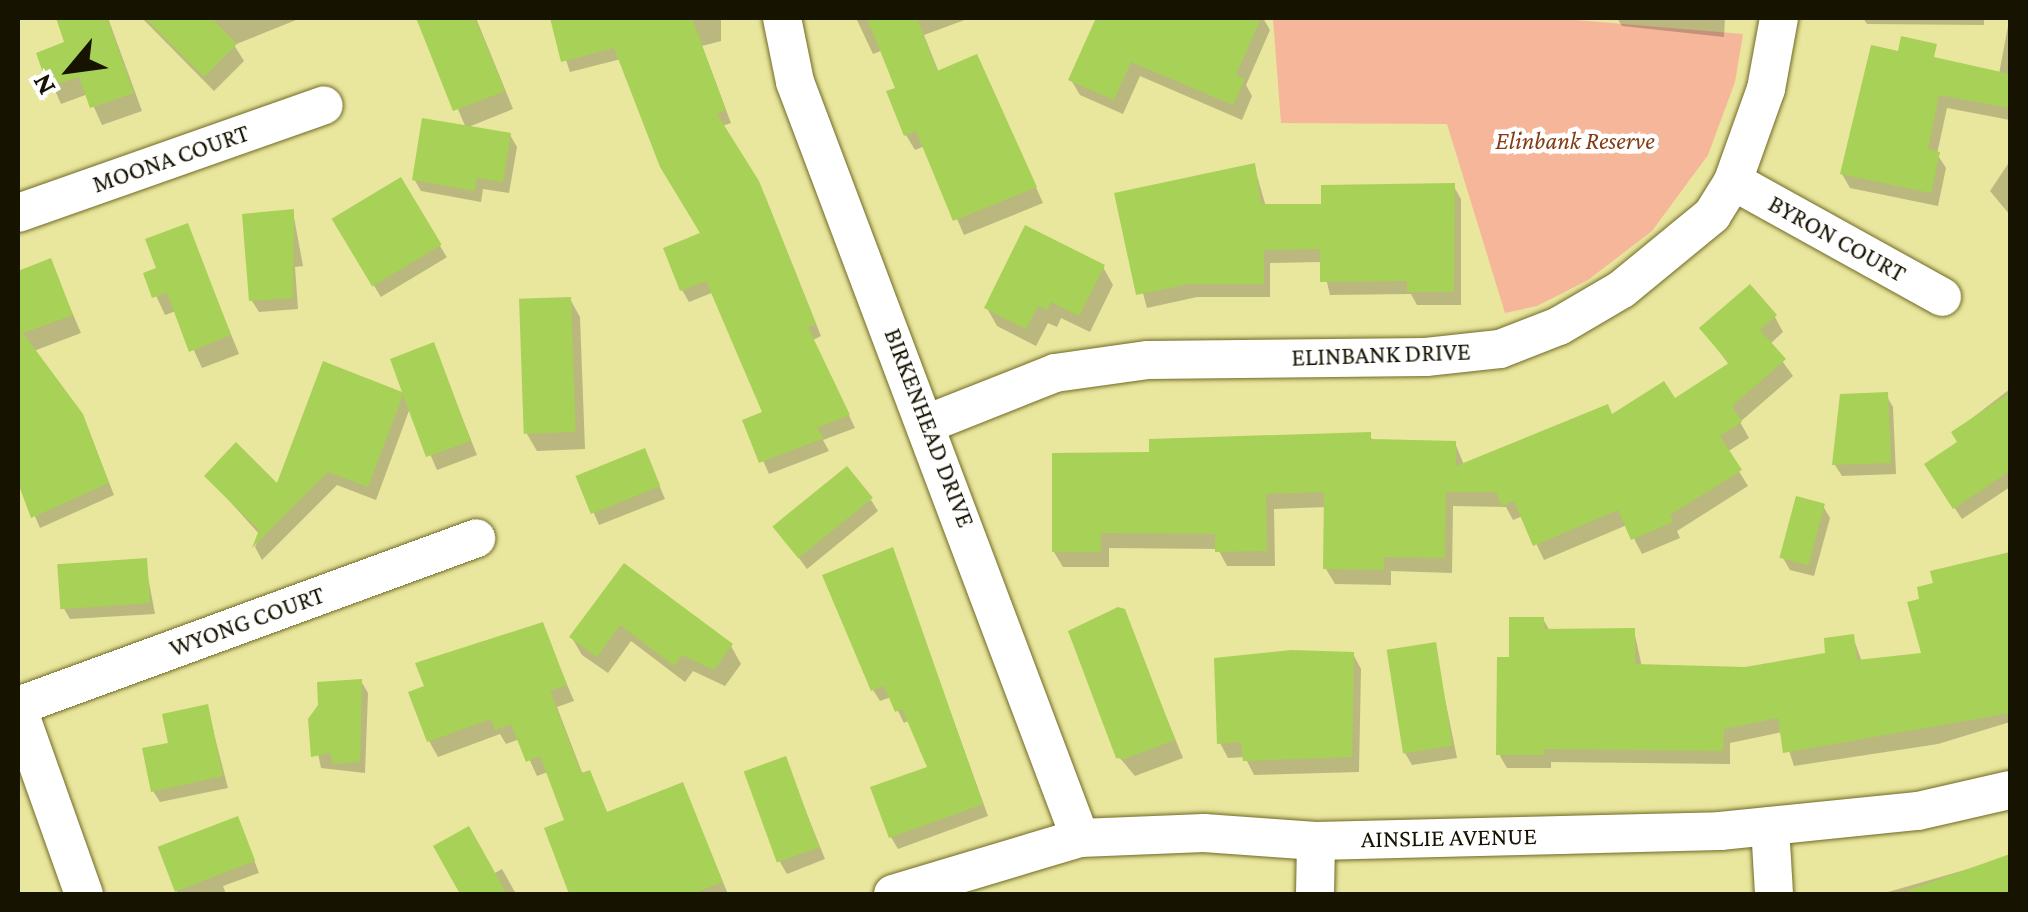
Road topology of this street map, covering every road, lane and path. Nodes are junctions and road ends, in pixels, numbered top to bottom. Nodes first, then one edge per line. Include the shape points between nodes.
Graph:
1 (782, 18) edge
2 (1779, 18) edge
3 (324, 105) dead end
4 (1733, 181) junction
5 (18, 213) edge
6 (1942, 297) dead end
7 (929, 424) junction
8 (476, 538) dead end
9 (18, 707) edge
10 (2010, 790) edge
11 (1770, 826) junction
12 (1080, 838) junction
13 (1316, 841) junction
14 (84, 894) edge
15 (893, 894) edge
16 (1315, 894) edge
17 (1774, 894) edge

1 - 7 street, BIRKENHEAD DRIVE via 800,99
2 - 4 street, ELINBANK DRIVE via 1766,88
3 - 5 street, MOONA COURT
4 - 6 street, BYRON COURT
4 - 7 street, ELINBANK DRIVE via 1712,214 1636,279 1560,326 1500,349 1426,357 1148,360 1055,373
7 - 12 street, BIRKENHEAD DRIVE
8 - 9 street, WYONG COURT
9 - 14 street
10 - 11 street, AINSLIE AVENUE via 1918,811
11 - 13 street, AINSLIE AVENUE
11 - 17 street
12 - 13 street, AINSLIE AVENUE via 1204,833
12 - 15 street, AINSLIE AVENUE
13 - 16 street

